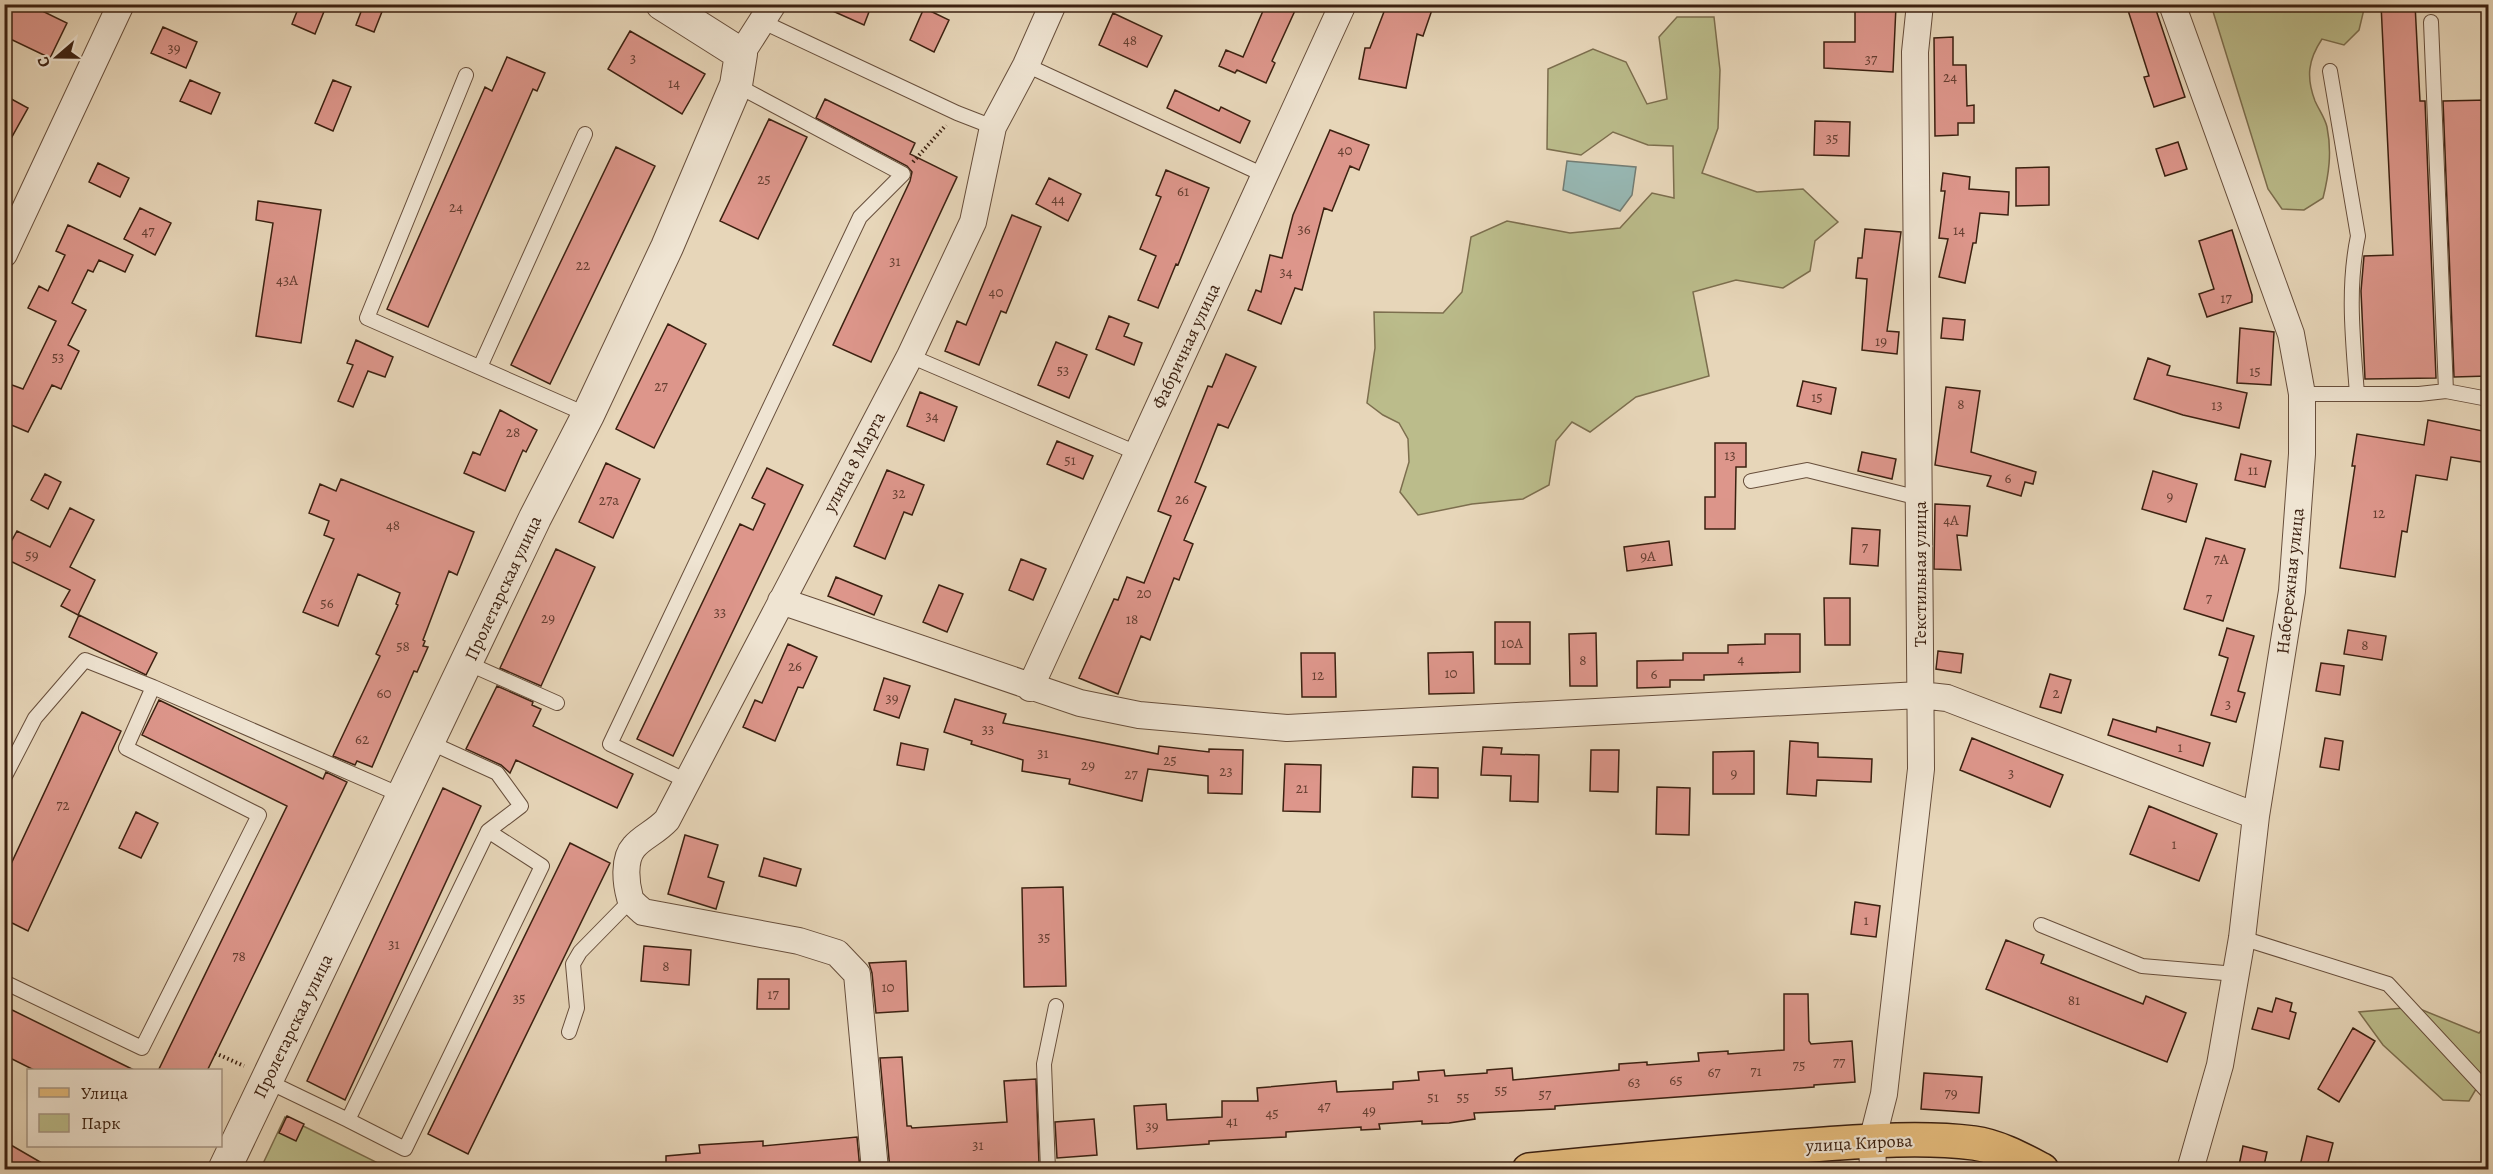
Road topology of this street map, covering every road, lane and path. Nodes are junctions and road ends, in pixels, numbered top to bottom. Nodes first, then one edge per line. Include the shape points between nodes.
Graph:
1 (121, 4) edge
2 (662, 4) edge
3 (1053, 4) edge
4 (1343, 4) edge
5 (1920, 4) edge
6 (2172, 4) edge
7 (768, 13) edge
8 (2431, 22) dead end
9 (741, 54) junction
10 (1026, 64) junction
11 (2330, 71) dead end
12 (466, 75) dead end
13 (736, 85) junction
14 (957, 113) junction
15 (993, 127) junction
16 (585, 134) dead end
17 (903, 174) junction
18 (1264, 175) junction
19 (4, 254) edge
20 (910, 356) junction
21 (480, 367) junction
22 (2446, 391) junction
23 (2302, 394) junction
24 (2357, 394) junction
25 (2488, 399) edge
26 (588, 415) junction
27 (1137, 453) junction
28 (1751, 481) dead end
29 (1919, 498) junction
30 (781, 601) junction
31 (467, 663) junction
32 (153, 687) junction
33 (1030, 688) junction
34 (1920, 695) junction
35 (557, 703) dead end
36 (429, 742) junction
37 (4, 778) edge
38 (687, 781) junction
39 (403, 796) junction
40 (2256, 816) junction
41 (488, 831) junction
42 (631, 900) junction
43 (2041, 926) dead end
44 (2242, 938) junction
45 (2235, 974) junction
46 (4, 982) edge
47 (1056, 1006) dead end
48 (569, 1032) dead end
49 (215, 1053) dead end
50 (255, 1073) junction
51 (2488, 1092) edge
52 (348, 1120) junction
53 (1873, 1155) edge
54 (224, 1170) edge
55 (875, 1170) edge
56 (1048, 1170) edge
57 (1529, 1170) edge
58 (2042, 1170) edge
59 (2190, 1170) edge

1 - 19 street
2 - 9 street
3 - 10 street, улица 8 Марта
4 - 18 street, Фабричная улица
5 - 29 street, Текстильная улица via 1916,52
6 - 23 street, Набережная улица via 2291,334
7 - 9 street, Пролетарская улица
7 - 14 lane
8 - 22 lane
9 - 13 street, Пролетарская улица
10 - 15 street, улица 8 Марта
10 - 18 lane
11 - 24 lane via 2358,236 2351,320
12 - 21 lane via 367,318
13 - 17 lane
13 - 26 street, Пролетарская улица via 668,247
14 - 15 lane
14 - 17 path
15 - 20 street, улица 8 Марта via 973,222
16 - 21 lane
17 - 38 lane via 860,217 610,744
18 - 27 street, Фабричная улица
20 - 27 lane
20 - 30 street, улица 8 Марта
21 - 26 lane
22 - 24 lane
22 - 25 lane
23 - 24 lane
23 - 40 street, Набережная улица via 2292,591
26 - 31 street, Пролетарская улица
27 - 33 street, Фабричная улица
28 - 29 lane via 1807,470
29 - 34 street, Текстильная улица
30 - 33 street
30 - 38 street, улица 8 Марта
31 - 35 lane
31 - 36 street, Пролетарская улица
32 - 37 lane via 85,660 34,718
32 - 39 lane
32 - 46 lane via 126,748 259,815 142,1048
33 - 34 street via 1139,715 1287,728
34 - 40 street via 1947,698
34 - 53 street, Текстильная улица via 1922,769 1884,1094
36 - 39 street, Пролетарская улица
36 - 41 lane via 497,773 521,806
38 - 42 street, улица 8 Марта via 667,820 629,854 626,869
39 - 50 street, Пролетарская улица
40 - 44 street, Набережная улица
41 - 52 lane
41 - 52 lane via 542,866 405,1149
42 - 48 lane via 573,964 577,1008
42 - 55 street via 643,912 799,941 837,953 857,974
43 - 45 lane via 2142,966
44 - 45 street, Набережная улица
44 - 51 lane via 2388,984
45 - 59 street, Набережная улица via 2220,1065
47 - 56 lane via 1044,1064
49 - 50 path
50 - 52 lane
50 - 54 street, Пролетарская улица
53 - 57 main road, улица Кирова
53 - 58 main road, улица Кирова via 1931,1140 1977,1143

